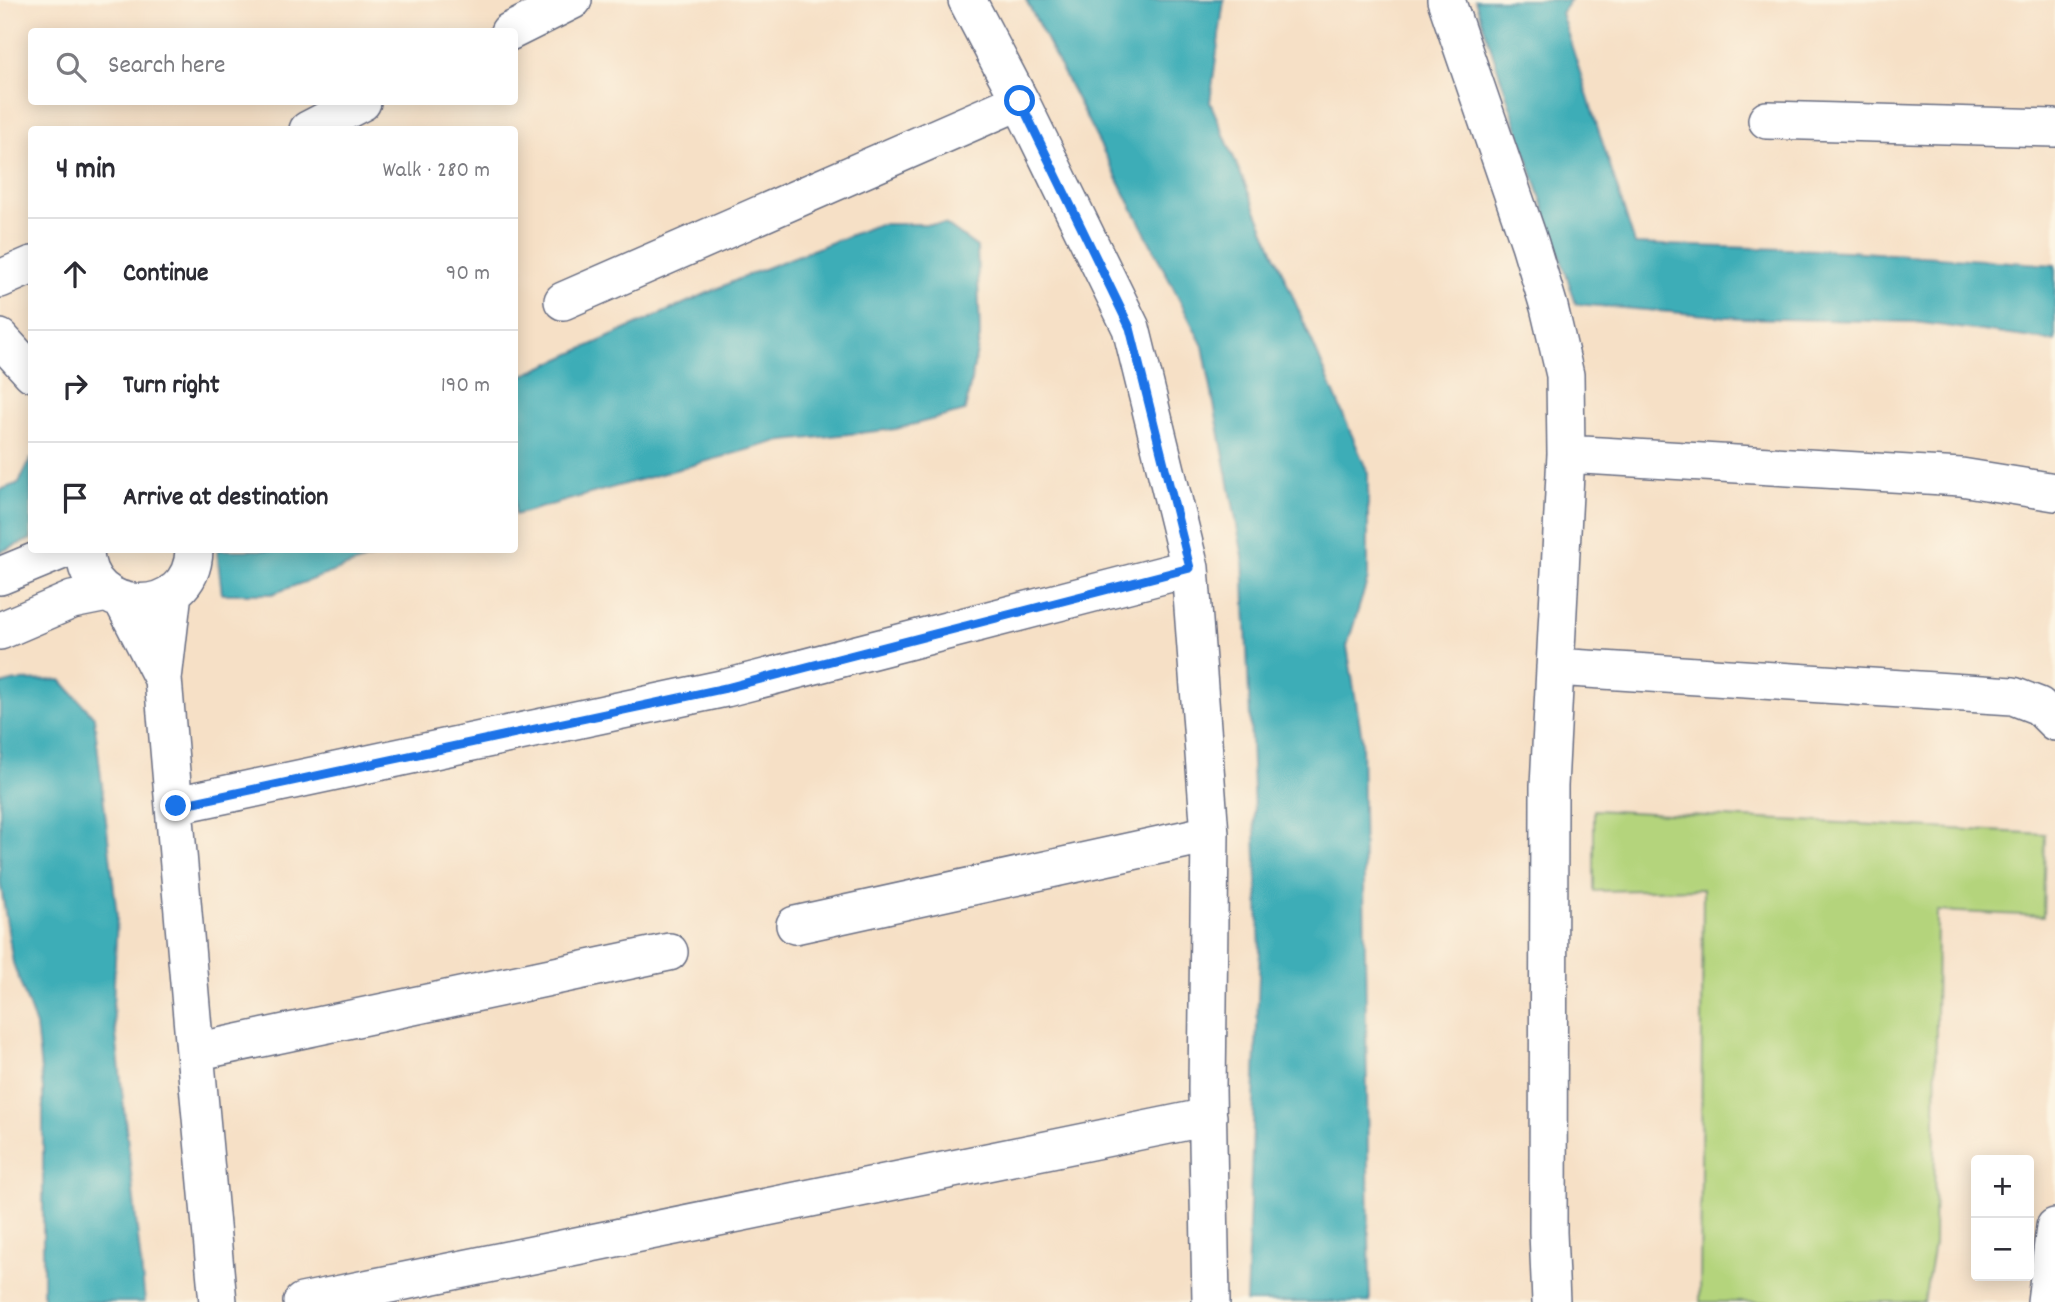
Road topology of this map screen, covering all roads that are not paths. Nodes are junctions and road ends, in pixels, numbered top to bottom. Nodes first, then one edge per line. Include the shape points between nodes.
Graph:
1 (573, 0) edge
2 (967, 0) edge
3 (1446, 0) edge
4 (517, 28) edge
5 (1020, 101) junction
6 (356, 105) edge
7 (1767, 120) dead end
8 (316, 126) edge
9 (2055, 128) edge
10 (28, 267) edge
11 (0, 279) edge
12 (563, 301) dead end
13 (0, 338) edge
14 (28, 369) edge
15 (1566, 454) junction
16 (2055, 492) edge
17 (56, 553) edge
18 (86, 553) edge
19 (193, 553) edge
20 (1190, 568) junction
21 (0, 576) edge
22 (173, 592) junction
23 (115, 597) junction
24 (0, 631) edge
25 (1555, 667) junction
26 (163, 679) junction
27 (2055, 722) edge
28 (176, 806) junction
29 (1210, 834) junction
30 (795, 925) dead end
31 (669, 952) dead end
32 (195, 1052) junction
33 (1208, 1117) junction
34 (2055, 1227) edge
35 (218, 1302) edge
36 (302, 1302) edge
37 (1211, 1302) edge
38 (1551, 1302) edge
39 (2046, 1302) edge

1 - 4 street
2 - 5 street
3 - 15 street via 1549,307 1565,375
5 - 12 street
5 - 20 street via 1130,328
6 - 8 street
7 - 9 street
10 - 11 street
13 - 14 street
15 - 16 street via 1961,477
15 - 25 street
17 - 21 street
18 - 23 street via 92,576
19 - 22 street via 187,578
20 - 28 street via 726,688
20 - 29 street
22 - 23 street via 142,604
22 - 26 street
23 - 24 street via 72,600
23 - 26 street
25 - 27 street via 2013,696 2039,706
25 - 38 street via 1549,786
26 - 28 street
28 - 32 street
29 - 30 street
29 - 33 street
31 - 32 street
32 - 35 street
33 - 36 street
33 - 37 street
34 - 39 street

